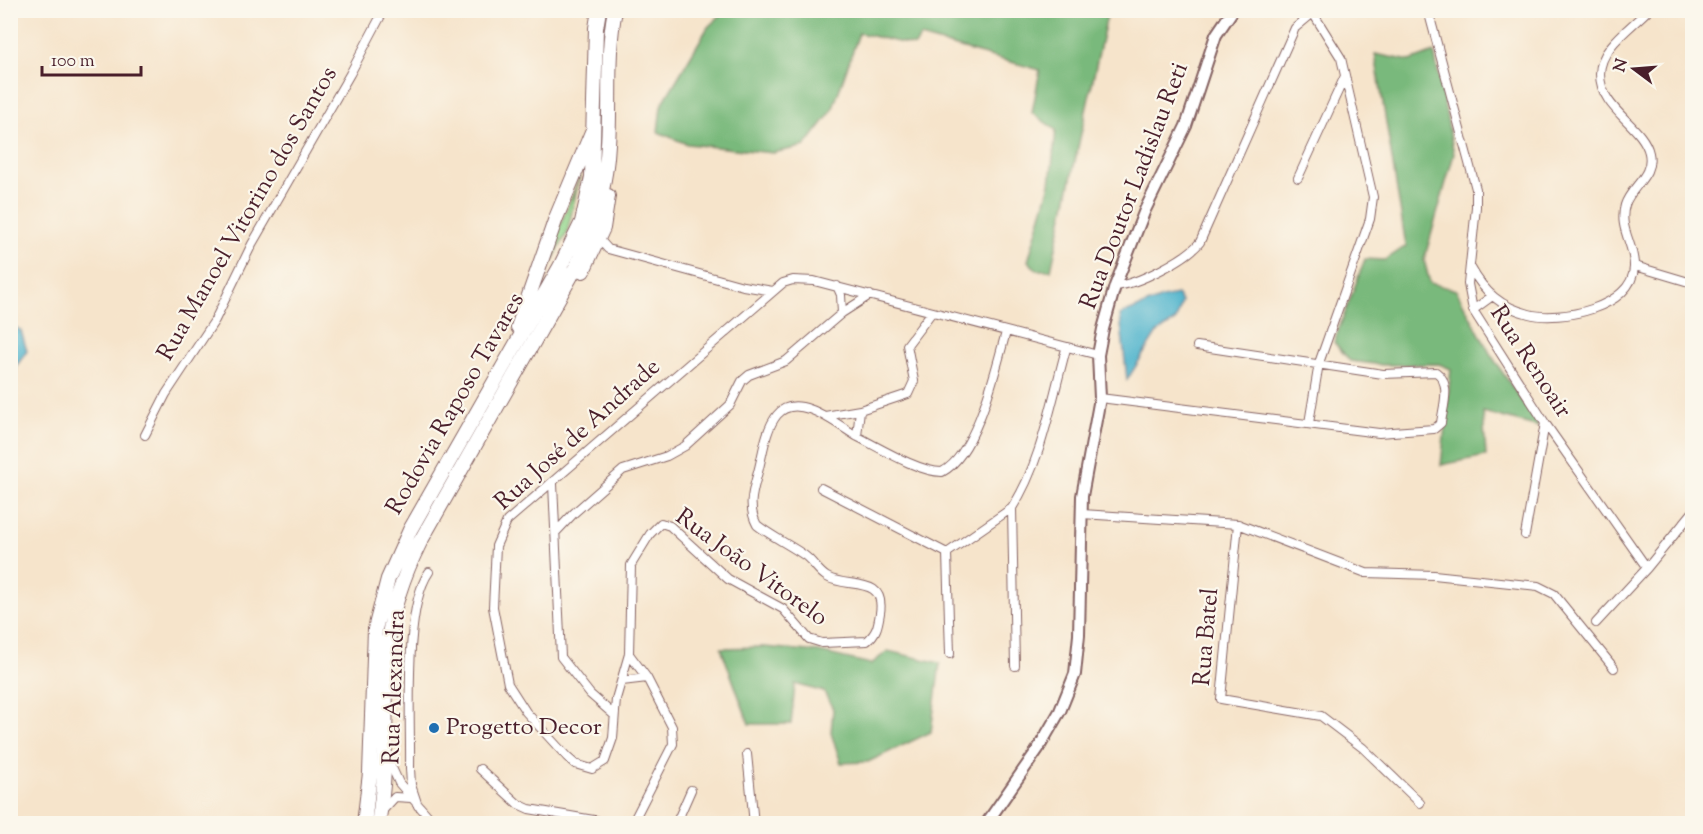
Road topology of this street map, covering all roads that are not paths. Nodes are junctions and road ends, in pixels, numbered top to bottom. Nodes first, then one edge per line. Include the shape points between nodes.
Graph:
1 (384, 10) edge
2 (599, 10) edge
3 (615, 10) edge
4 (1233, 10) edge
5 (1428, 10) edge
6 (1648, 10) edge
7 (1312, 12) edge
8 (1345, 76) junction
9 (595, 127) junction
10 (608, 146) junction
11 (1298, 178) dead end
12 (604, 244) junction
13 (1635, 266) junction
14 (1470, 267) junction
15 (1692, 283) edge
16 (837, 286) junction
17 (1115, 286) junction
18 (772, 291) junction
19 (870, 295) junction
20 (1491, 297) junction
21 (1473, 310) junction
22 (932, 312) junction
23 (842, 314) junction
24 (1006, 332) junction
25 (1197, 346) dead end
26 (531, 347) junction
27 (1066, 349) junction
28 (1098, 355) junction
29 (1318, 363) junction
30 (501, 371) junction
31 (1100, 398) junction
32 (860, 410) junction
33 (824, 416) junction
34 (1309, 423) junction
35 (1545, 423) junction
36 (145, 435) dead end
37 (857, 436) junction
38 (553, 484) junction
39 (821, 488) dead end
40 (1012, 508) junction
41 (1692, 513) edge
42 (1082, 514) junction
43 (1238, 524) junction
44 (556, 532) junction
45 (1525, 535) dead end
46 (947, 553) junction
47 (631, 565) joint
48 (1647, 568) junction
49 (429, 572) dead end
50 (1596, 622) dead end
51 (629, 654) junction
52 (950, 654) dead end
53 (1015, 666) dead end
54 (1614, 668) dead end
55 (647, 678) junction
56 (622, 681) junction
57 (614, 715) junction
58 (747, 754) dead end
59 (386, 756) junction
60 (480, 769) dead end
61 (691, 790) dead end
62 (411, 798) junction
63 (1420, 803) dead end
64 (418, 806) junction
65 (378, 820) edge
66 (364, 824) edge
67 (435, 824) edge
68 (617, 824) edge
69 (632, 824) edge
70 (676, 824) edge
71 (754, 824) edge
72 (986, 824) edge

1 - 36 street, Rua Manoel Vitorino dos Santos via 252,244 215,320 166,394
2 - 9 highway, Rodovia Raposo Tavares
3 - 10 highway, Rodovia Raposo Tavares
4 - 17 street, Rua Doutor Ladislau Reti via 1216,35 1186,126 1144,210
5 - 14 street, Rua Renoair via 1476,189
6 - 13 street via 1609,48 1600,74 1606,98 1649,152 1650,165 1626,203 1623,219
7 - 8 street via 1338,50
7 - 17 street via 1295,28 1200,242 1174,262 1133,283
8 - 11 street
8 - 29 street via 1373,189 1373,203
9 - 30 highway via 556,218
9 - 30 highway, Rodovia Raposo Tavares via 582,222
10 - 12 highway
10 - 26 highway, Rodovia Raposo Tavares via 601,198 587,242
12 - 18 street
12 - 26 highway
13 - 15 street
13 - 20 street via 1622,291 1580,313 1530,315
14 - 20 street
14 - 21 street, Rua Renoair via 1468,284
16 - 18 street, Rua José de Andrade via 794,280
16 - 19 street, Rua José de Andrade
16 - 23 street
17 - 28 street, Rua Doutor Ladislau Reti
18 - 38 street, Rua José de Andrade
19 - 22 street, Rua José de Andrade
19 - 23 street
20 - 21 street
21 - 35 street, Rua Renoair
22 - 24 street, Rua José de Andrade
22 - 32 street via 907,345 914,381 908,394
23 - 44 street via 786,361 748,375 730,405 685,446 623,470
24 - 27 street, Rua José de Andrade
24 - 37 street, Rua João Vitorelo via 983,410 956,461 947,470 928,471
25 - 29 street
26 - 59 highway, Rodovia Raposo Tavares via 420,542 399,590 388,642
27 - 28 street, Rua José de Andrade
27 - 40 street via 1033,464
28 - 31 street, Rua Doutor Ladislau Reti
29 - 34 street
29 - 34 street via 1383,374 1436,372 1445,386 1441,423 1438,427 1379,433
30 - 66 highway, Rodovia Raposo Tavares via 410,530 388,579 373,650 372,738
31 - 34 street
31 - 42 street, Rua Doutor Ladislau Reti
32 - 33 street
32 - 37 street
33 - 37 street, Rua João Vitorelo
33 - 47 street, Rua João Vitorelo via 794,406 777,415 769,430 751,496 752,517 757,525 805,555 824,575 876,592 881,606 873,636 859,643 809,639 783,609 728,579 666,524 656,525
35 - 45 street
35 - 48 street, Rua Renoair
38 - 44 street
38 - 57 street, Rua José de Andrade via 507,521 496,546 493,607 508,684 526,712 567,757 585,768 599,767 605,761 614,738
39 - 46 street
40 - 46 street
40 - 53 street
41 - 48 street
42 - 43 street
42 - 72 street, Rua Doutor Ladislau Reti via 1076,674 1038,748
43 - 54 street via 1366,573 1434,575 1539,586 1554,594
43 - 63 street, Rua Batel via 1221,699 1321,716 1363,748
44 - 57 street via 561,657 590,694
46 - 52 street
47 - 51 street, Rua José de Andrade
48 - 50 street
49 - 64 street, Rua Alexandra via 420,589 414,622 410,768
51 - 55 street
51 - 56 street, Rua José de Andrade
55 - 56 street
55 - 69 street via 672,727 673,744
56 - 57 street, Rua José de Andrade
58 - 71 street
59 - 62 street
59 - 65 highway, Rodovia Raposo Tavares
60 - 68 street via 518,804 529,809
61 - 70 street
62 - 64 street
62 - 65 street via 395,797
64 - 67 street

